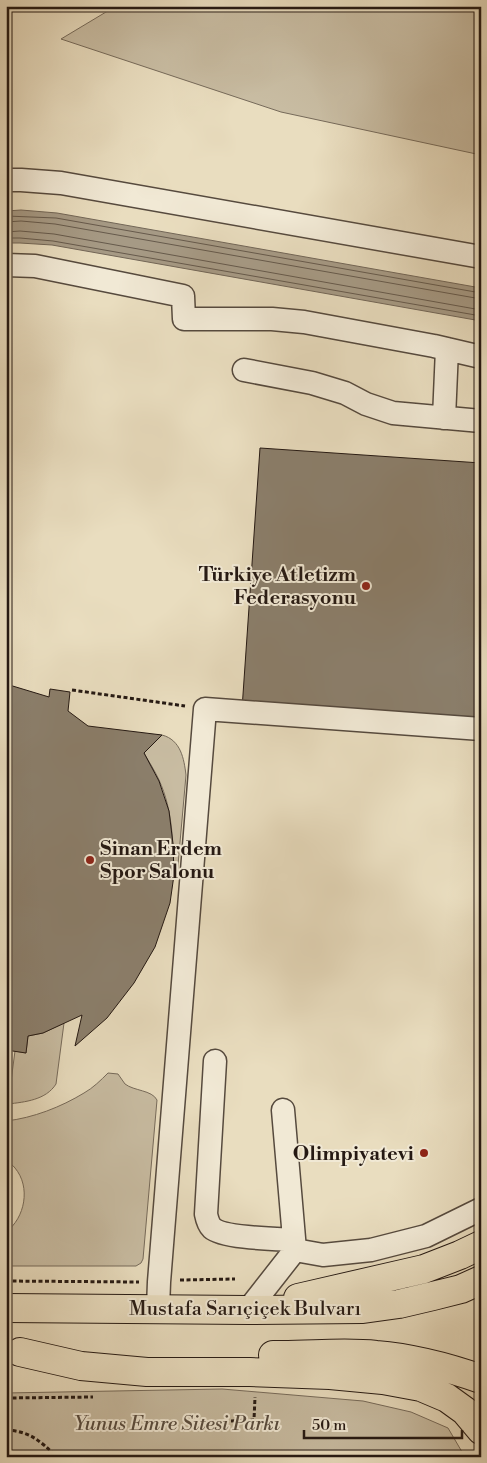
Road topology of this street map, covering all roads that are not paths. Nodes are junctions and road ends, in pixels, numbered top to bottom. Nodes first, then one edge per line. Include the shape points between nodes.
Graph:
1 (6, 180) edge
2 (481, 257) edge
3 (6, 265) edge
4 (447, 349) junction
5 (481, 357) edge
6 (244, 370) dead end
7 (444, 418) junction
8 (481, 421) edge
9 (481, 728) edge
10 (215, 1061) dead end
11 (283, 1110) dead end
12 (481, 1209) edge
13 (294, 1245) junction
14 (481, 1245) edge
15 (481, 1280) edge
16 (159, 1295) junction
17 (6, 1308) edge
18 (248, 1310) junction
19 (13, 1352) edge
20 (481, 1378) edge
21 (481, 1430) edge

1 - 2 lane via 61,183
3 - 4 lane via 35,266 183,296 184,320 304,322
4 - 5 lane
4 - 7 lane
6 - 7 lane via 312,383 394,413
7 - 8 lane
9 - 16 lane via 205,709
10 - 13 lane via 208,1223 213,1230 225,1234
11 - 13 lane
12 - 13 lane via 426,1236 371,1250 323,1255
13 - 18 lane
14 - 18 main road via 424,1269
15 - 18 main road, Mustafa Sarıçiçek Bulvarı via 433,1296 363,1309
16 - 17 main road, Mustafa Sarıçiçek Bulvarı
16 - 18 main road, Mustafa Sarıçiçek Bulvarı
19 - 20 main road via 375,1355 448,1368
19 - 21 main road via 81,1366 147,1372 250,1372 383,1380 421,1387 447,1398 465,1411

